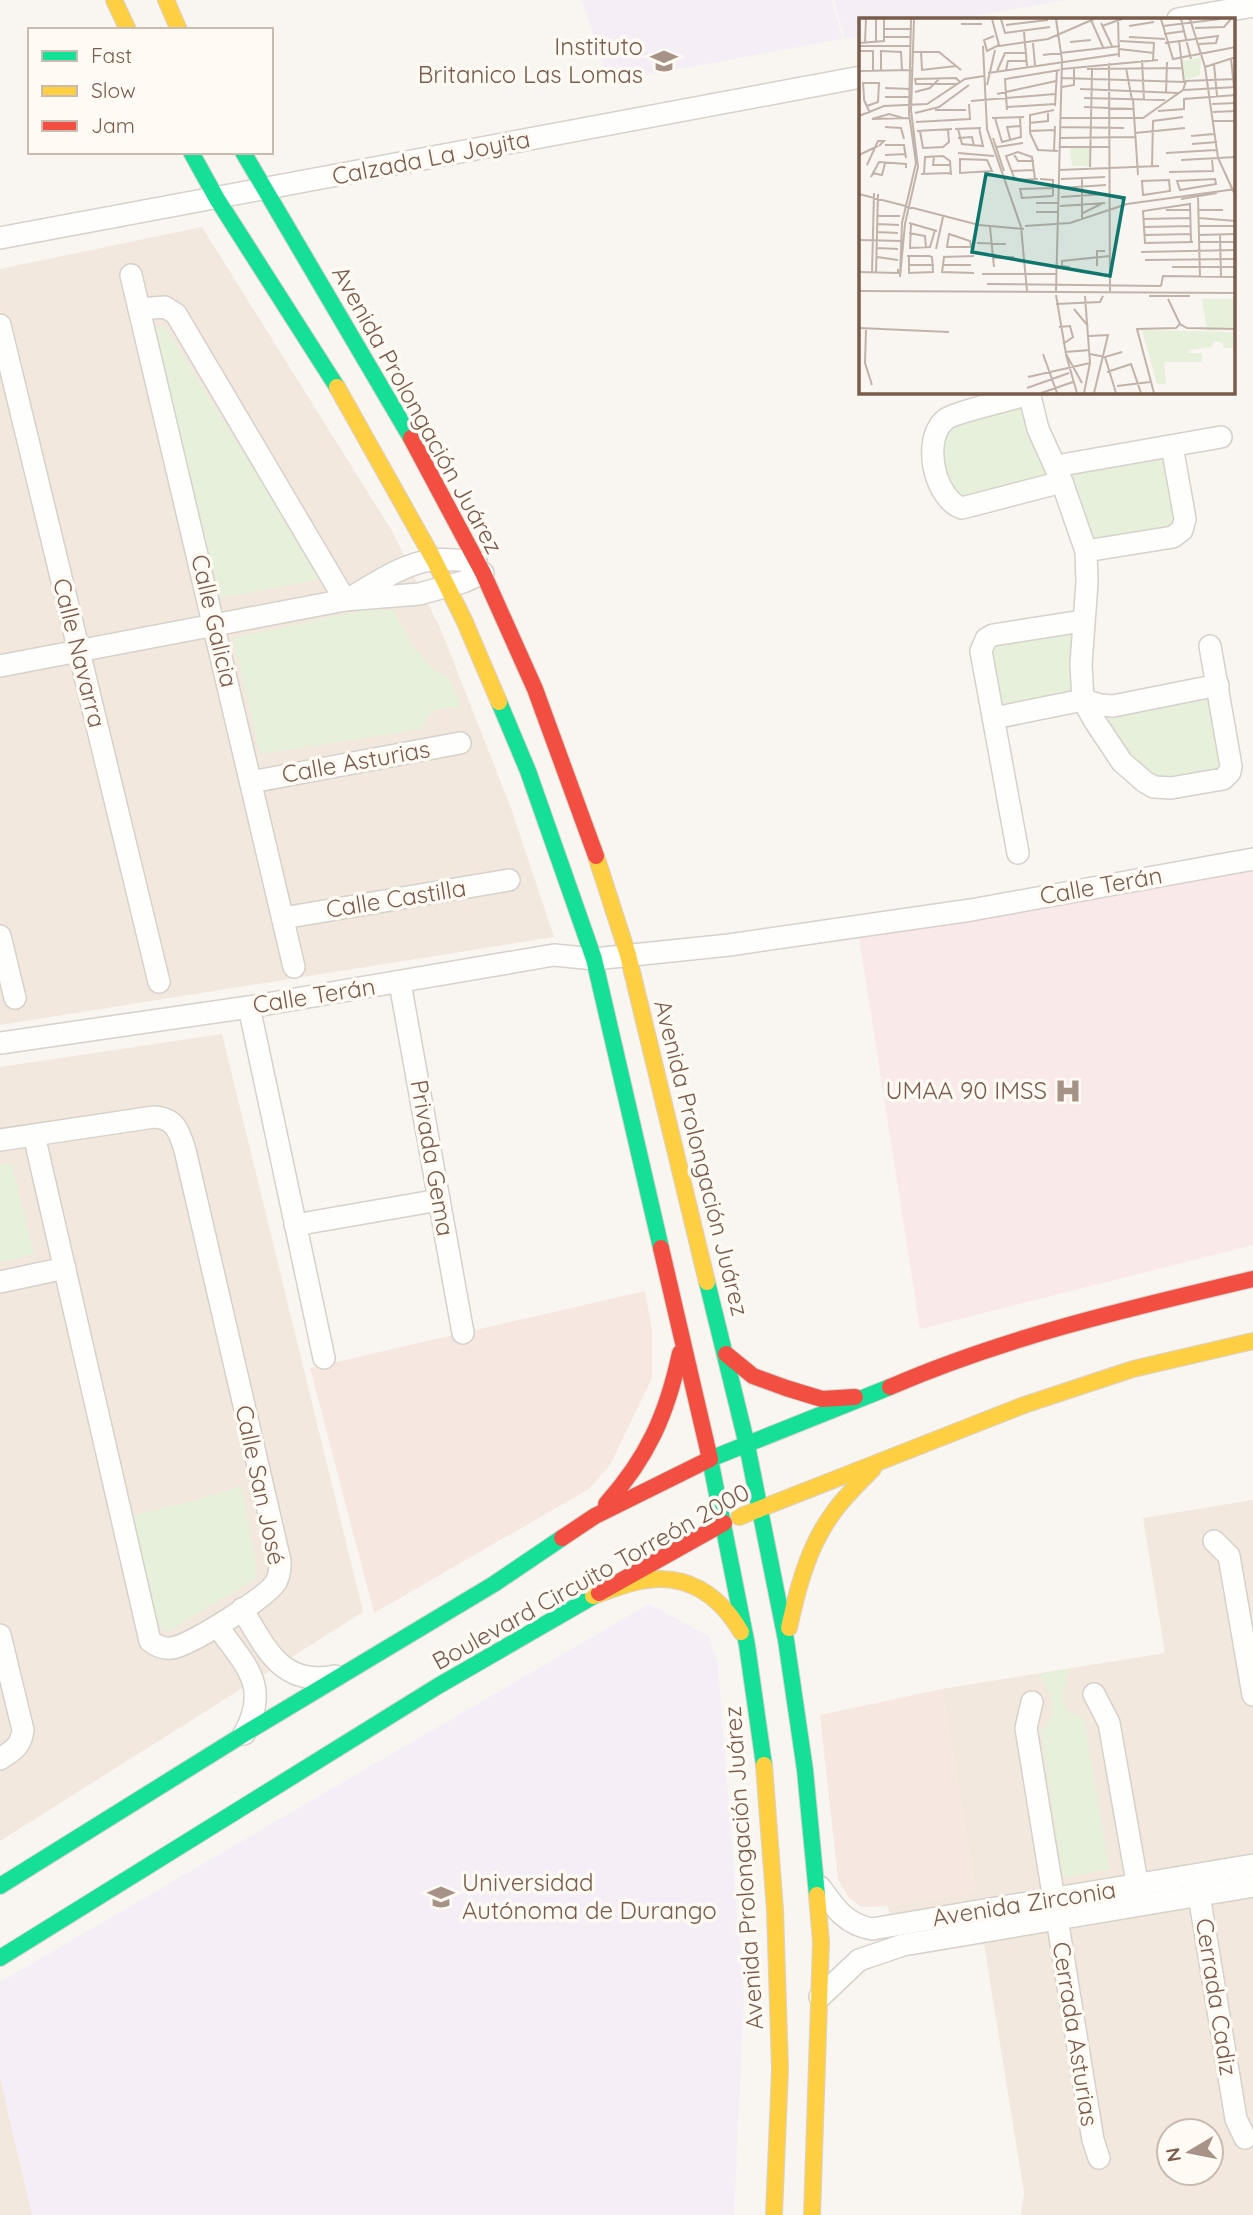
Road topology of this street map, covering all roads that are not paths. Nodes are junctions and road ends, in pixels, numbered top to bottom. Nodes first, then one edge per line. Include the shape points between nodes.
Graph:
1 (114, 0) edge
2 (166, 0) edge
3 (1253, 6) edge
4 (1184, 18) edge
5 (127, 28) edge
6 (179, 28) edge
7 (859, 77) edge
8 (192, 154) edge
9 (244, 154) edge
10 (263, 190) junction
11 (217, 199) junction
12 (0, 238) edge
13 (131, 275) dead end
14 (139, 309) junction
15 (0, 324) edge
16 (1026, 394) edge
17 (1029, 394) edge
18 (1220, 437) dead end
19 (1172, 446) junction
20 (1059, 474) junction
21 (1086, 551) junction
22 (434, 560) junction
23 (479, 567) junction
24 (448, 587) junction
25 (345, 600) junction
26 (1082, 621) junction
27 (215, 624) junction
28 (1210, 646) dead end
29 (79, 651) junction
30 (0, 666) edge
31 (1218, 685) junction
32 (1083, 700) junction
33 (994, 718) junction
34 (460, 743) dead end
35 (251, 782) junction
36 (1018, 853) dead end
37 (1253, 859) edge
38 (509, 880) dead end
39 (283, 918) junction
40 (0, 936) edge
41 (628, 955) junction
42 (594, 959) junction
43 (294, 967) dead end
44 (159, 982) dead end
45 (400, 983) junction
46 (15, 998) dead end
47 (249, 1007) junction
48 (0, 1043) edge
49 (34, 1135) junction
50 (0, 1140) edge
51 (439, 1200) junction
52 (295, 1225) junction
53 (65, 1268) junction
54 (1253, 1279) edge
55 (0, 1282) edge
56 (463, 1333) dead end
57 (1253, 1341) edge
58 (682, 1343) junction
59 (726, 1354) junction
60 (324, 1358) dead end
61 (867, 1397) junction
62 (747, 1445) junction
63 (710, 1459) junction
64 (880, 1462) junction
65 (759, 1508) junction
66 (595, 1516) junction
67 (724, 1523) junction
68 (1214, 1541) dead end
69 (593, 1596) junction
70 (242, 1609) junction
71 (218, 1627) junction
72 (0, 1635) edge
73 (786, 1640) junction
74 (747, 1645) junction
75 (340, 1675) junction
76 (1094, 1695) dead end
77 (1253, 1695) edge
78 (1032, 1702) dead end
79 (244, 1734) junction
80 (0, 1759) edge
81 (1253, 1866) edge
82 (816, 1880) junction
83 (1197, 1885) junction
84 (0, 1886) edge
85 (1253, 1886) edge
86 (1139, 1895) junction
87 (1054, 1909) junction
88 (0, 1958) edge
89 (820, 1997) junction
90 (1245, 2138) dead end
91 (1099, 2158) dead end
92 (774, 2215) edge
93 (812, 2215) edge

1 - 5 main road
2 - 6 main road
3 - 4 street
7 - 10 street, Calzada La Joyita
8 - 11 main road, Avenida Prolongación Juárez
9 - 10 main road, Avenida Prolongación Juárez
10 - 11 street, Calzada La Joyita
10 - 23 main road, Avenida Prolongación Juárez via 405,426
11 - 12 street, Calzada La Joyita
11 - 22 main road, Avenida Prolongación Juárez via 335,383
13 - 14 street, Calle Galicia
14 - 25 street via 164,307 176,314
14 - 27 street, Calle Galicia
15 - 29 street, Calle Navarra
16 - 20 street via 947,418 937,429 933,446 937,480 951,503 962,508
17 - 20 street via 1038,429
18 - 19 street
19 - 20 street
19 - 21 street via 1185,519 1182,530 1173,537
20 - 21 street
21 - 26 street
22 - 23 street
22 - 24 main road, Avenida Prolongación Juárez
22 - 25 street via 399,569
23 - 24 street
23 - 41 main road, Avenida Prolongación Juárez via 535,689
24 - 25 street via 407,596
24 - 42 main road, Avenida Prolongación Juárez via 528,771
25 - 27 street
26 - 32 street
26 - 33 street via 986,639 981,651
27 - 29 street
27 - 35 street, Calle Galicia
28 - 31 street
29 - 30 street
29 - 44 street, Calle Navarra
31 - 32 street via 1113,706
31 - 32 street via 1230,772 1223,779 1171,788 1145,782 1122,762
32 - 33 street
33 - 36 street
34 - 35 street, Calle Asturias
35 - 39 street, Calle Galicia
37 - 41 street, Calle Terán via 971,910
38 - 39 street, Calle Castilla
39 - 43 street, Calle Galicia
40 - 46 street
41 - 42 street, Calle Terán
41 - 59 main road, Avenida Prolongación Juárez
42 - 45 street, Calle Terán via 554,956
42 - 58 main road, Avenida Prolongación Juárez
45 - 47 street, Calle Terán
45 - 51 street, Privada Gema
47 - 48 street, Calle Terán
47 - 52 street
49 - 50 street, Calle San José
49 - 53 street, Calle San José
49 - 70 street, Calle San José via 153,1117 171,1121 179,1131 280,1560 274,1585
51 - 52 street
51 - 56 street, Privada Gema
52 - 60 street
53 - 55 street
53 - 71 street, Calle San José via 150,1642 174,1648
54 - 61 main road, Boulevard Circuito Torreón 2000 via 1004,1344
57 - 64 main road, Boulevard Circuito Torreón 2000 via 1133,1369 1024,1405
58 - 63 main road, Avenida Prolongación Juárez
58 - 66 main road via 673,1392 655,1438 629,1480
59 - 61 main road via 753,1376 822,1399
59 - 62 main road, Avenida Prolongación Juárez
61 - 62 main road, Boulevard Circuito Torreón 2000
62 - 63 main road, Boulevard Circuito Torreón 2000
62 - 65 main road, Avenida Prolongación Juárez
63 - 66 main road, Boulevard Circuito Torreón 2000
63 - 67 main road, Avenida Prolongación Juárez
64 - 65 main road, Boulevard Circuito Torreón 2000
64 - 73 main road via 833,1511 815,1539 799,1582
65 - 67 main road, Boulevard Circuito Torreón 2000
65 - 73 main road, Avenida Prolongación Juárez
66 - 75 main road, Boulevard Circuito Torreón 2000 via 494,1584
67 - 69 main road, Boulevard Circuito Torreón 2000
67 - 74 main road, Avenida Prolongación Juárez
68 - 77 street via 1229,1556
69 - 74 main road via 647,1580 681,1581 725,1605
69 - 88 main road, Boulevard Circuito Torreón 2000 via 438,1686
70 - 71 street, Calle San José
70 - 75 street via 279,1665 297,1676 319,1680
71 - 79 street via 253,1678 254,1717
72 - 80 street via 23,1730 22,1742
73 - 82 main road, Avenida Prolongación Juárez
74 - 92 main road, Avenida Prolongación Juárez via 764,1766 775,1910 780,2069
75 - 79 main road, Boulevard Circuito Torreón 2000
76 - 86 street via 1109,1723
78 - 87 street, Cerrada Asturias via 1026,1728
79 - 84 main road, Boulevard Circuito Torreón 2000
81 - 83 street, Avenida Zirconia
82 - 87 street, Avenida Zirconia via 838,1913 858,1927 872,1929
82 - 89 main road, Avenida Prolongación Juárez
83 - 85 street, Avenida Zirconia
83 - 86 street, Avenida Zirconia
83 - 90 street, Cerrada Cadiz via 1236,2119
86 - 87 street, Avenida Zirconia
87 - 89 street, Avenida Zirconia via 877,1952 851,1966
87 - 91 street, Cerrada Asturias
89 - 93 main road, Avenida Prolongación Juárez

